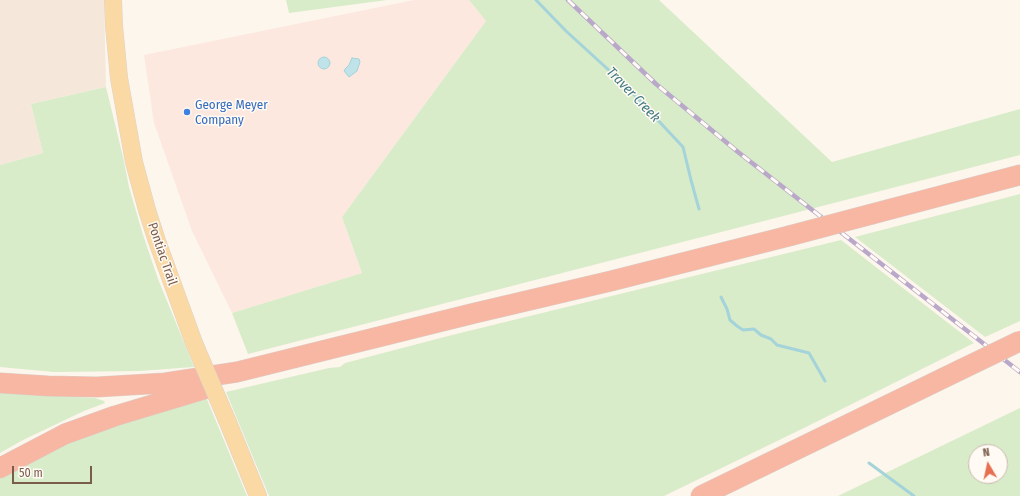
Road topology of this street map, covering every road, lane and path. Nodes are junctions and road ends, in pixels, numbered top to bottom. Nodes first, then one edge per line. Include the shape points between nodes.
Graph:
1 (113, 0) edge
2 (1020, 175) edge
3 (611, 281) junction
4 (1020, 341) edge
5 (0, 383) edge
6 (0, 468) edge
7 (258, 496) edge
8 (702, 496) edge

1 - 7 main road, Pontiac Trail, bridge via 119,78 134,162 147,210 194,342
2 - 3 highway, bridge
3 - 5 highway via 475,312 237,372 165,383 97,387
3 - 6 highway via 478,321 173,398 66,434
4 - 8 highway, bridge

